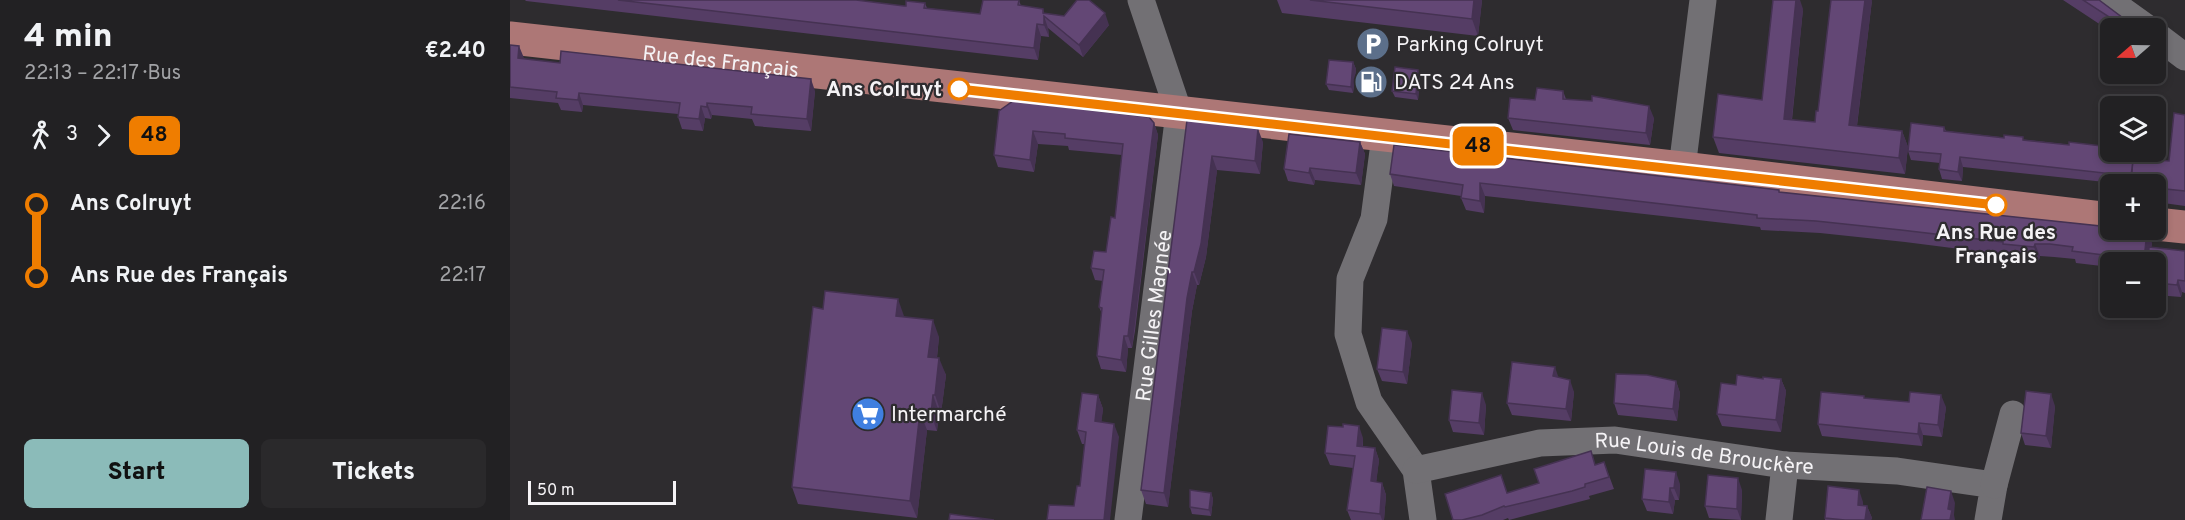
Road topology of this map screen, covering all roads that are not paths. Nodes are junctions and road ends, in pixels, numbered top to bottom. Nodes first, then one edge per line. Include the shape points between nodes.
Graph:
1 (1142, 0) edge
2 (1703, 0) edge
3 (2108, 0) edge
4 (2133, 18) edge
5 (510, 39) edge
6 (2166, 43) edge
7 (2185, 57) edge
8 (1179, 113) junction
9 (1385, 136) junction
10 (1682, 168) junction
11 (2100, 218) edge
12 (2166, 225) edge
13 (2185, 227) edge
14 (2013, 414) dead end
15 (1785, 465) junction
16 (1416, 470) junction
17 (1994, 484) junction
18 (1128, 520) edge
19 (1423, 520) edge
20 (1779, 520) edge
21 (1989, 520) edge

1 - 8 street
2 - 10 street
3 - 4 street
5 - 8 main road, Rue des Français
6 - 7 street
8 - 9 main road, Rue des Français
8 - 18 street, Rue Gilles Magnée
9 - 10 main road, Rue des Français
9 - 16 street via 1374,219 1350,279 1348,334 1369,402
10 - 11 main road, Rue des Français
12 - 13 main road
14 - 17 street
15 - 16 street, Rue Louis de Brouckère via 1615,440 1540,443
15 - 17 street, Rue Louis de Brouckère via 1898,471
15 - 20 street
16 - 19 street
17 - 21 street

